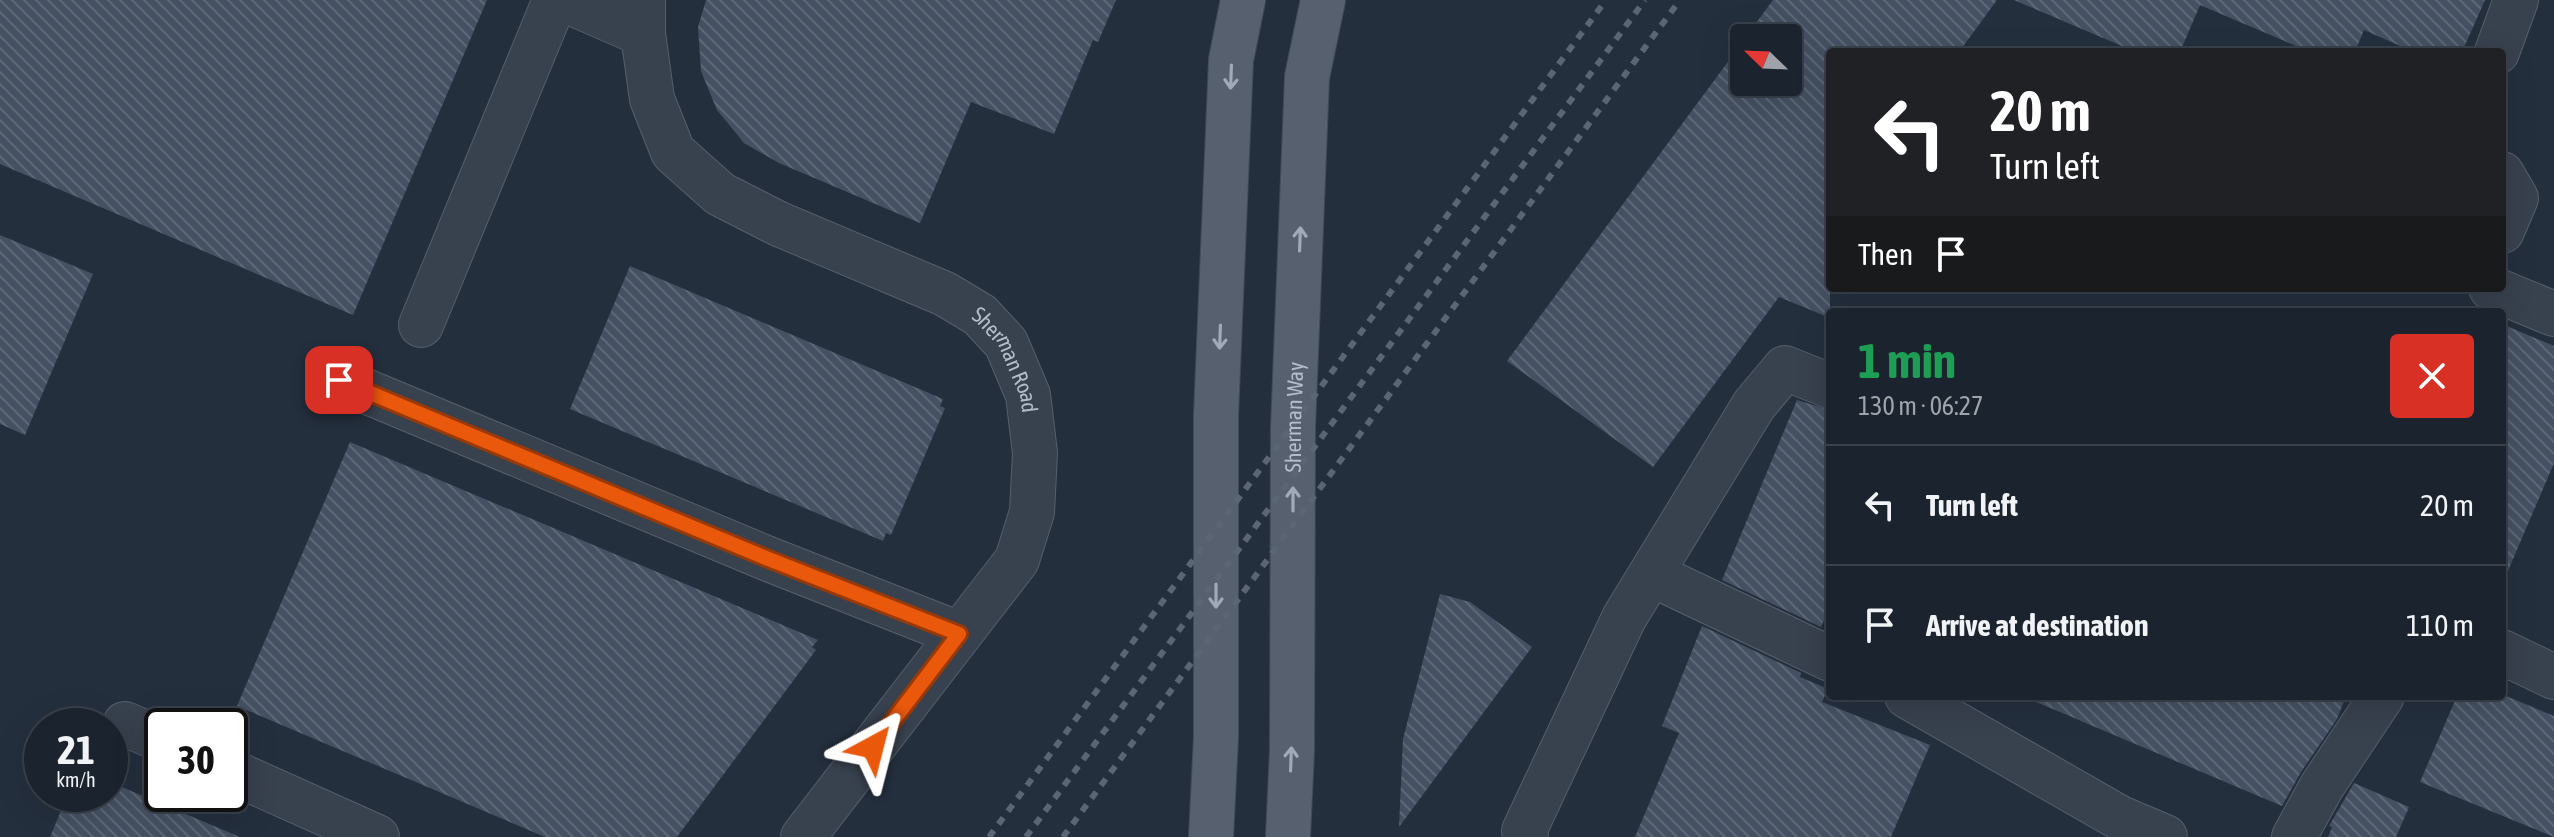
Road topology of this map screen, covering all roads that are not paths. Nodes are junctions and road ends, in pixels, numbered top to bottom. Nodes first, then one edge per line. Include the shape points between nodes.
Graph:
1 (555, 0) edge
2 (565, 0) edge
3 (1243, 0) edge
4 (1323, 0) edge
5 (2516, 0) edge
6 (643, 17) edge
7 (2498, 48) edge
8 (2506, 181) edge
9 (2506, 222) edge
10 (2501, 292) edge
11 (2554, 314) edge
12 (421, 325) dead end
13 (339, 380) dead end
14 (1826, 384) edge
15 (1651, 574) junction
16 (959, 634) junction
17 (2506, 654) edge
18 (1826, 657) edge
19 (2554, 677) edge
20 (1914, 700) edge
21 (2379, 700) edge
22 (248, 779) edge
23 (377, 837) edge
24 (803, 837) edge
25 (1211, 837) edge
26 (1288, 837) edge
27 (1526, 837) edge
28 (2165, 837) edge
29 (2294, 837) edge

1 - 12 street
2 - 6 street
3 -> 25 main road via 1231,60 1218,384
26 -> 4 main road, Sherman Way via 1293,428 1306,93
5 - 7 street
6 - 16 street, Sherman Road via 652,99 673,152 720,194 945,294 980,315 1006,343 1028,395 1035,453 1032,512 1017,560
8 - 9 street via 2516,198
10 - 11 street
13 - 16 street
14 - 15 street via 1785,368 1754,405
15 - 18 street
15 - 27 street via 1624,618 1524,831
16 - 24 street, Sherman Road
17 - 19 street
20 - 28 street via 2120,818
21 - 29 street
22 - 23 street

